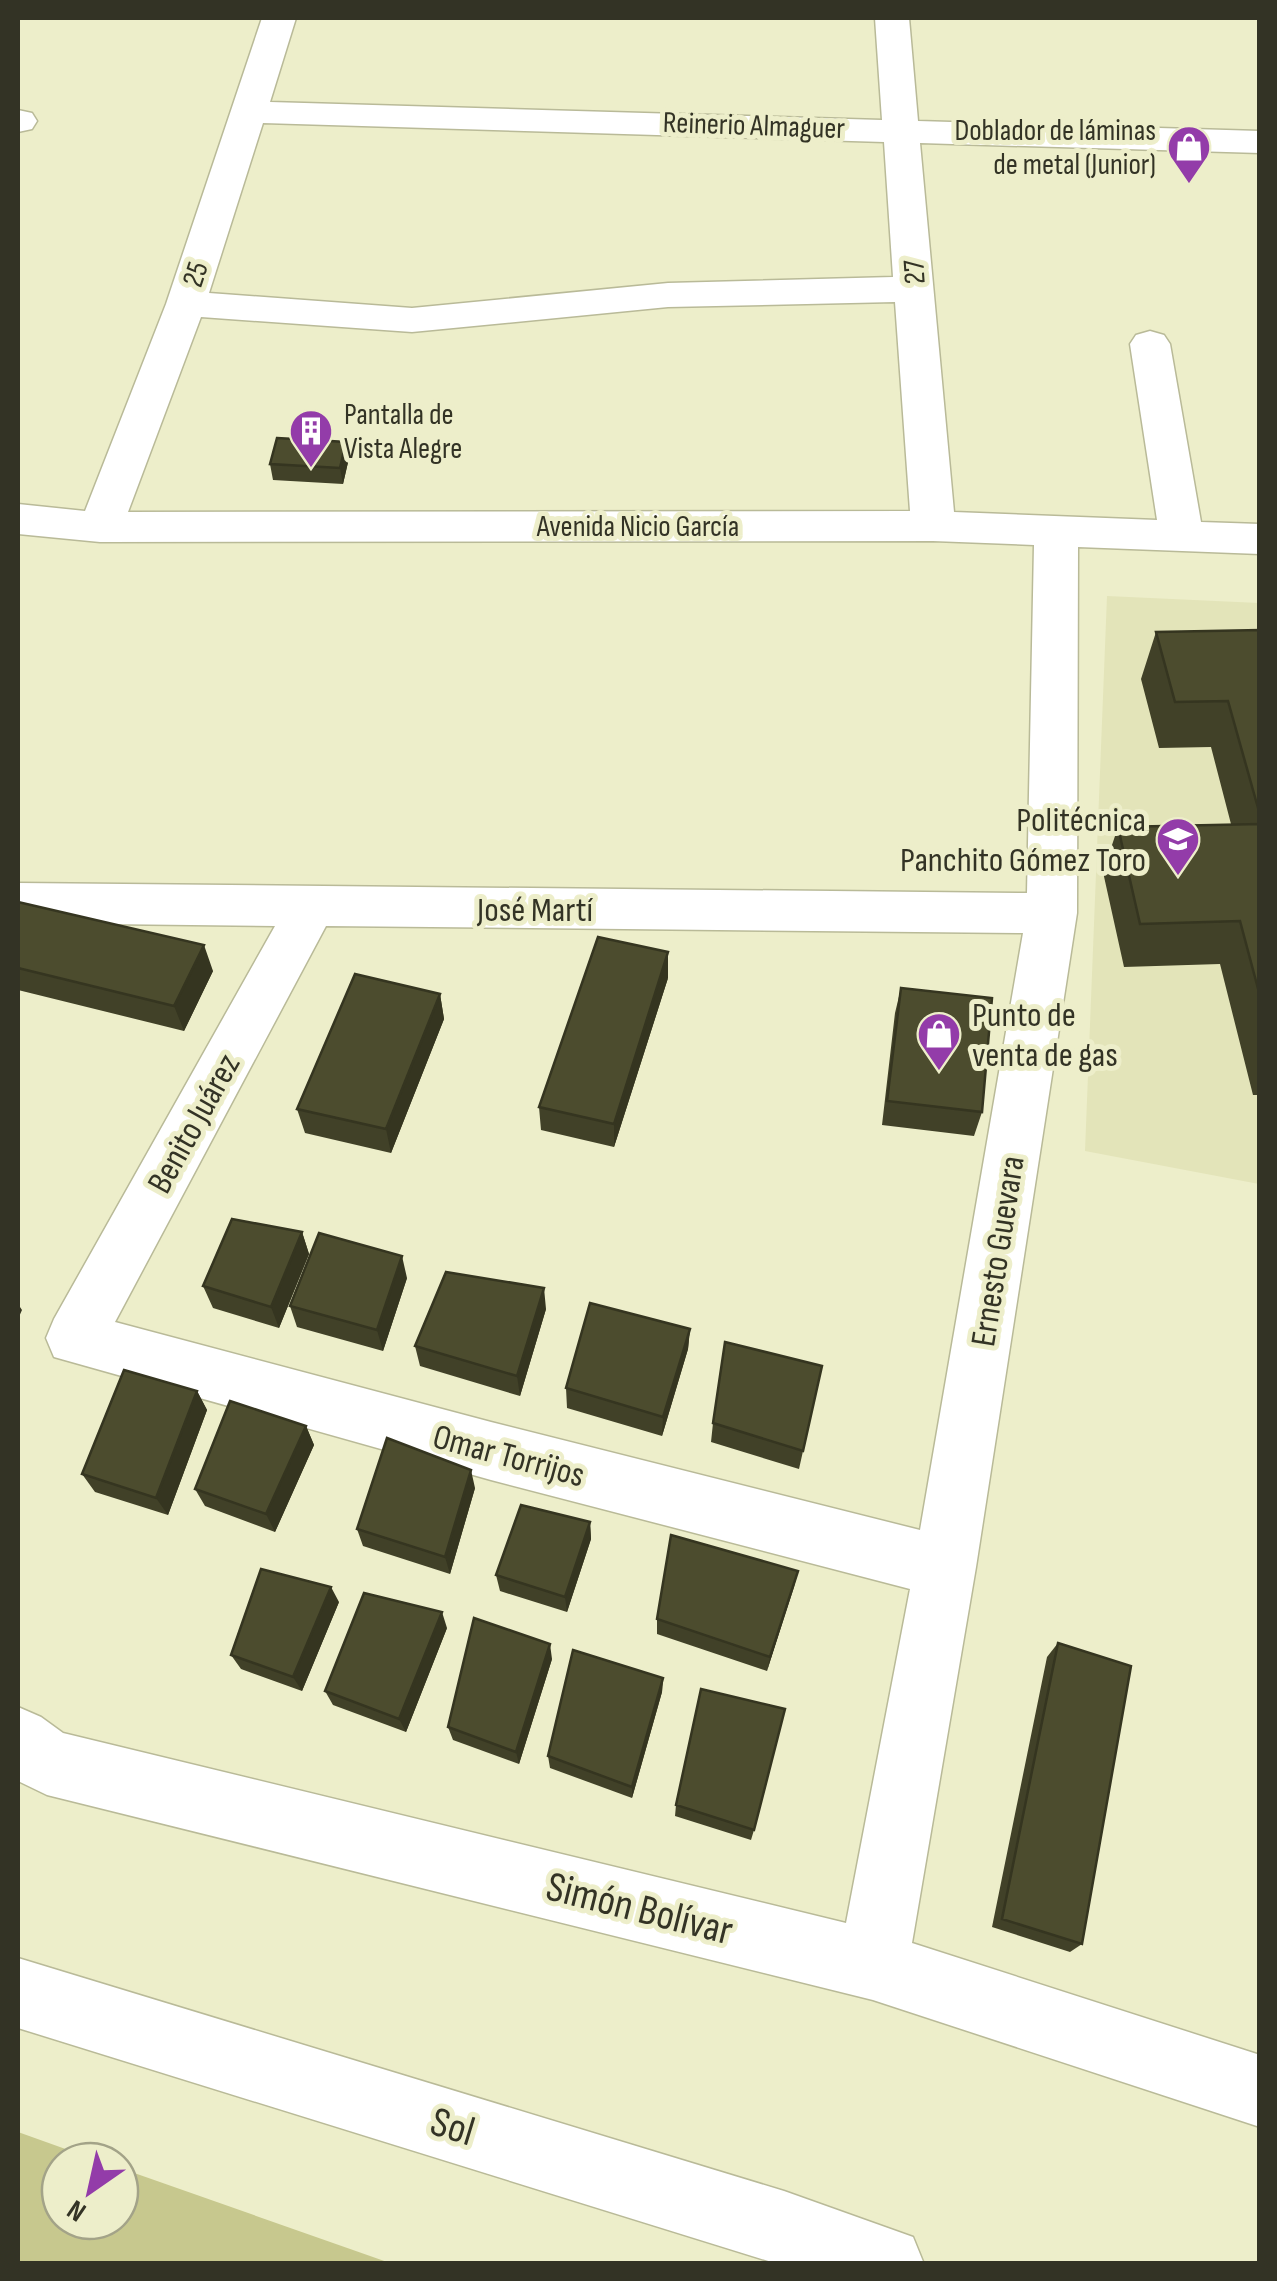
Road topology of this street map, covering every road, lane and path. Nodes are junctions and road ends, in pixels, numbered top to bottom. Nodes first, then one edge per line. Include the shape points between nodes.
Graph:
1 (279, 18) edge
2 (892, 18) edge
3 (249, 112) junction
4 (904, 129) junction
5 (1260, 142) edge
6 (915, 288) junction
7 (186, 304) junction
8 (1150, 344) dead end
9 (18, 519) edge
10 (100, 526) junction
11 (933, 526) junction
12 (1056, 531) junction
13 (1180, 536) junction
14 (1260, 539) edge
15 (18, 903) edge
16 (311, 907) junction
17 (1052, 912) junction
18 (75, 1338) joint
19 (945, 1567) junction
20 (18, 1740) edge
21 (874, 1965) junction
22 (18, 1993) edge
23 (1260, 2091) edge
24 (886, 2264) edge

1 - 3 street, 25
2 - 4 street, 27
3 - 4 street, Reinerio Almaguer
3 - 7 street, 25
4 - 5 street, Reinerio Almaguer
4 - 6 street, 27
6 - 7 street via 668,295 412,320
6 - 11 street, 27
7 - 10 street, 25
8 - 13 street
9 - 10 street, Avenida Nicio García
10 - 11 street, Avenida Nicio García
11 - 12 street, Avenida Nicio García
12 - 13 street, Avenida Nicio García
12 - 17 street, Ernesto Guevara
13 - 14 street, Avenida Nicio García
15 - 16 street, José Martí
16 - 17 street, José Martí
16 - 18 street, Benito Juárez
17 - 19 street, Ernesto Guevara
18 - 19 street, Omar Torrijos
19 - 21 street, Ernesto Guevara
20 - 21 street, Simón Bolívar via 47,1762
21 - 23 street, Simón Bolívar
22 - 24 street, Sol

